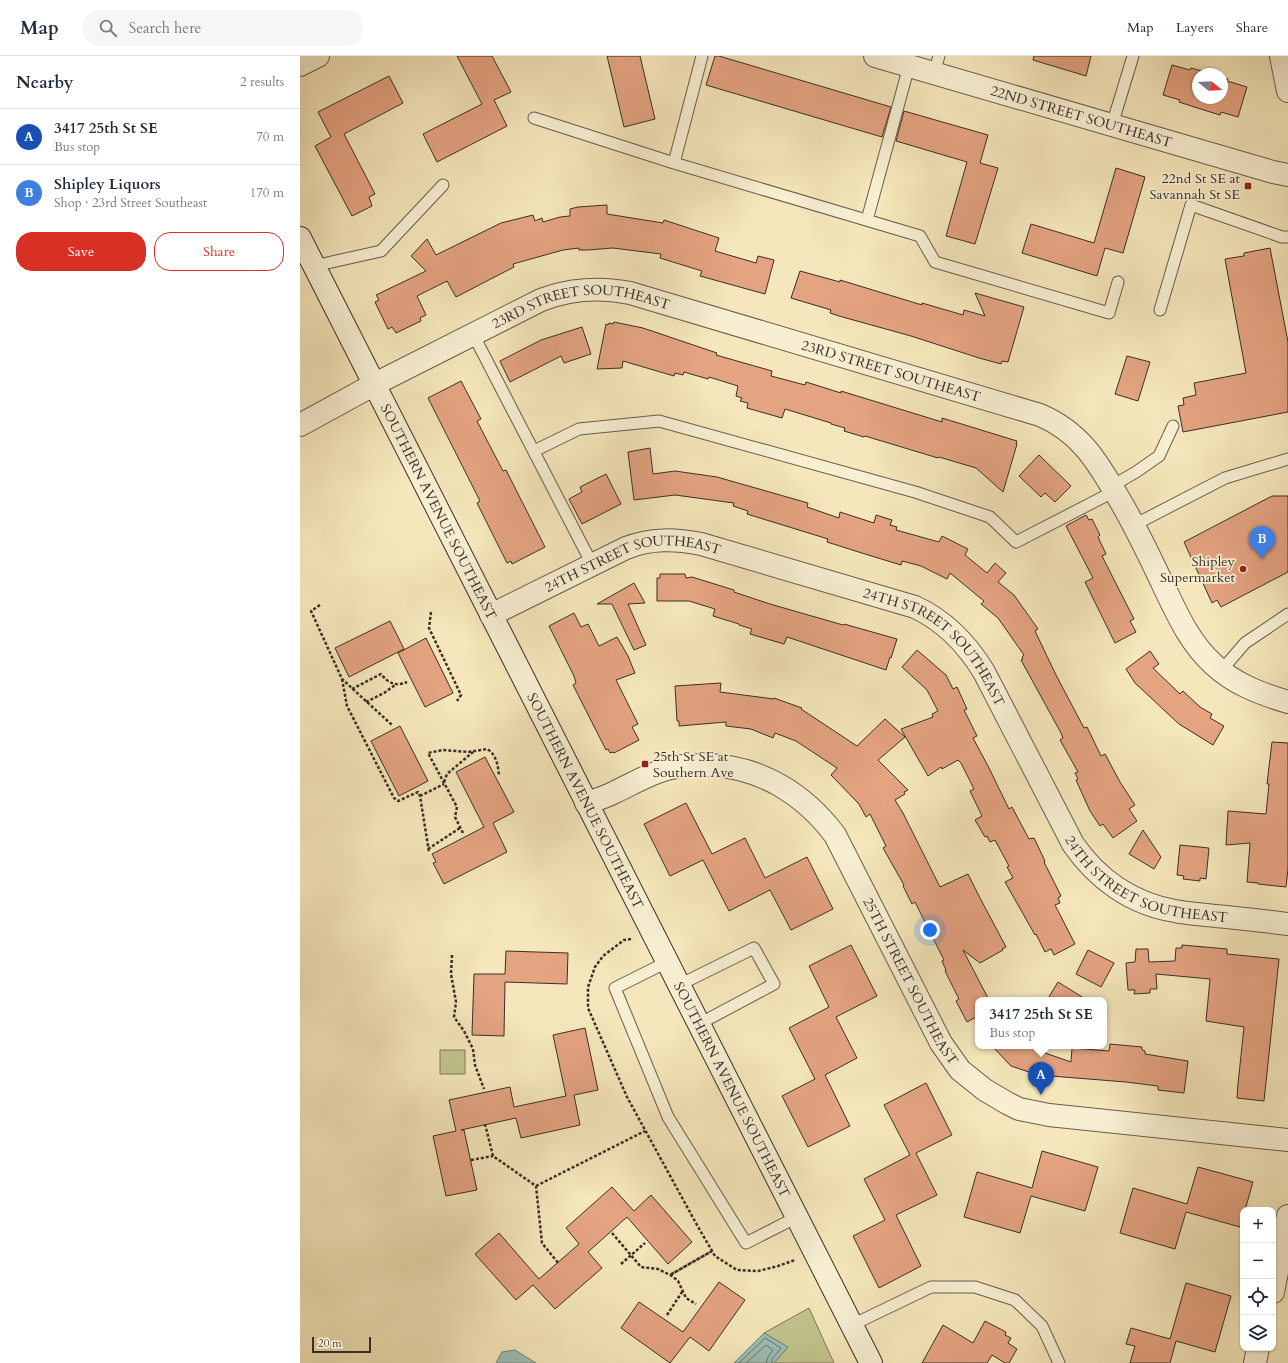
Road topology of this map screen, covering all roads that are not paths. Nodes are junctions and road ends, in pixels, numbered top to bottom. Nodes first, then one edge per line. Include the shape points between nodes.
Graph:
1 (318, 56) edge
2 (702, 56) edge
3 (875, 56) edge
4 (1133, 56) edge
5 (1281, 56) edge
6 (300, 65) edge
7 (936, 65) edge
8 (909, 66) junction
9 (1288, 91) edge
10 (534, 118) dead end
11 (1112, 125) junction
12 (674, 163) junction
13 (1288, 175) edge
14 (443, 185) dead end
15 (867, 220) junction
16 (1288, 237) edge
17 (300, 238) edge
18 (314, 266) junction
19 (1118, 282) dead end
20 (1160, 310) dead end
21 (473, 334) junction
22 (374, 384) junction
23 (300, 425) edge
24 (1173, 426) dead end
25 (534, 451) junction
26 (1288, 459) edge
27 (1113, 489) junction
28 (1134, 525) junction
29 (592, 564) junction
30 (1288, 614) edge
31 (491, 615) junction
32 (1221, 671) junction
33 (1288, 702) edge
34 (586, 803) junction
35 (1288, 924) edge
36 (667, 962) junction
37 (679, 985) junction
38 (699, 1024) junction
39 (1288, 1140) edge
40 (1288, 1216) edge
41 (797, 1217) junction
42 (1276, 1279) edge
43 (852, 1326) junction
44 (1257, 1351) edge
45 (871, 1363) edge
46 (1059, 1363) edge
47 (1254, 1363) edge

1 - 6 street
2 - 12 lane
3 - 8 street, 22ND STREET SOUTHEAST
4 - 11 lane
5 - 9 street
7 - 8 street, 22ND STREET SOUTHEAST
7 - 11 street, 22ND STREET SOUTHEAST
8 - 15 lane
10 - 12 lane
11 - 13 street, 22ND STREET SOUTHEAST
12 - 15 lane
14 - 18 lane via 381,251
15 - 19 lane via 920,236 935,262 1109,314
16 - 20 lane via 1191,205
17 - 18 street, SOUTHERN AVENUE SOUTHEAST
18 - 22 street, SOUTHERN AVENUE SOUTHEAST
21 - 22 street, 23RD STREET SOUTHEAST
21 - 25 lane
21 - 27 street, 23RD STREET SOUTHEAST via 554,296 596,289 630,293 1040,415 1060,425 1084,446 1096,460
22 - 23 street, 23RD STREET SOUTHEAST
22 - 31 street, SOUTHERN AVENUE SOUTHEAST
24 - 27 lane via 1159,456
25 - 27 lane via 579,429 659,421 915,492 990,517 1016,542
25 - 29 lane
26 - 28 lane via 1225,478
27 - 28 street, 23RD STREET SOUTHEAST
28 - 32 street, 23RD STREET SOUTHEAST via 1183,627 1200,651
29 - 31 street, 24TH STREET SOUTHEAST
29 - 35 street, 24TH STREET SOUTHEAST via 646,542 684,541 899,602 922,611 949,629 976,658 1073,844 1105,880 1139,900 1174,911
30 - 32 lane via 1245,643
31 - 34 street, SOUTHERN AVENUE SOUTHEAST
32 - 33 street, 23RD STREET SOUTHEAST via 1250,689
34 - 36 street, SOUTHERN AVENUE SOUTHEAST
34 - 39 street, 25TH STREET SOUTHEAST via 678,766 728,767 766,777 800,799 834,835 941,1043 960,1070 976,1084 1019,1108 1049,1115
36 - 37 street, SOUTHERN AVENUE SOUTHEAST
36 - 41 lane via 615,988 668,1117 746,1242
37 - 38 street, SOUTHERN AVENUE SOUTHEAST
37 - 38 lane via 754,948 774,984
38 - 41 street, SOUTHERN AVENUE SOUTHEAST
40 - 42 street
41 - 43 street, SOUTHERN AVENUE SOUTHEAST
43 - 45 street, SOUTHERN AVENUE SOUTHEAST
43 - 46 lane via 931,1287 975,1287 1015,1300 1042,1326
44 - 47 street

